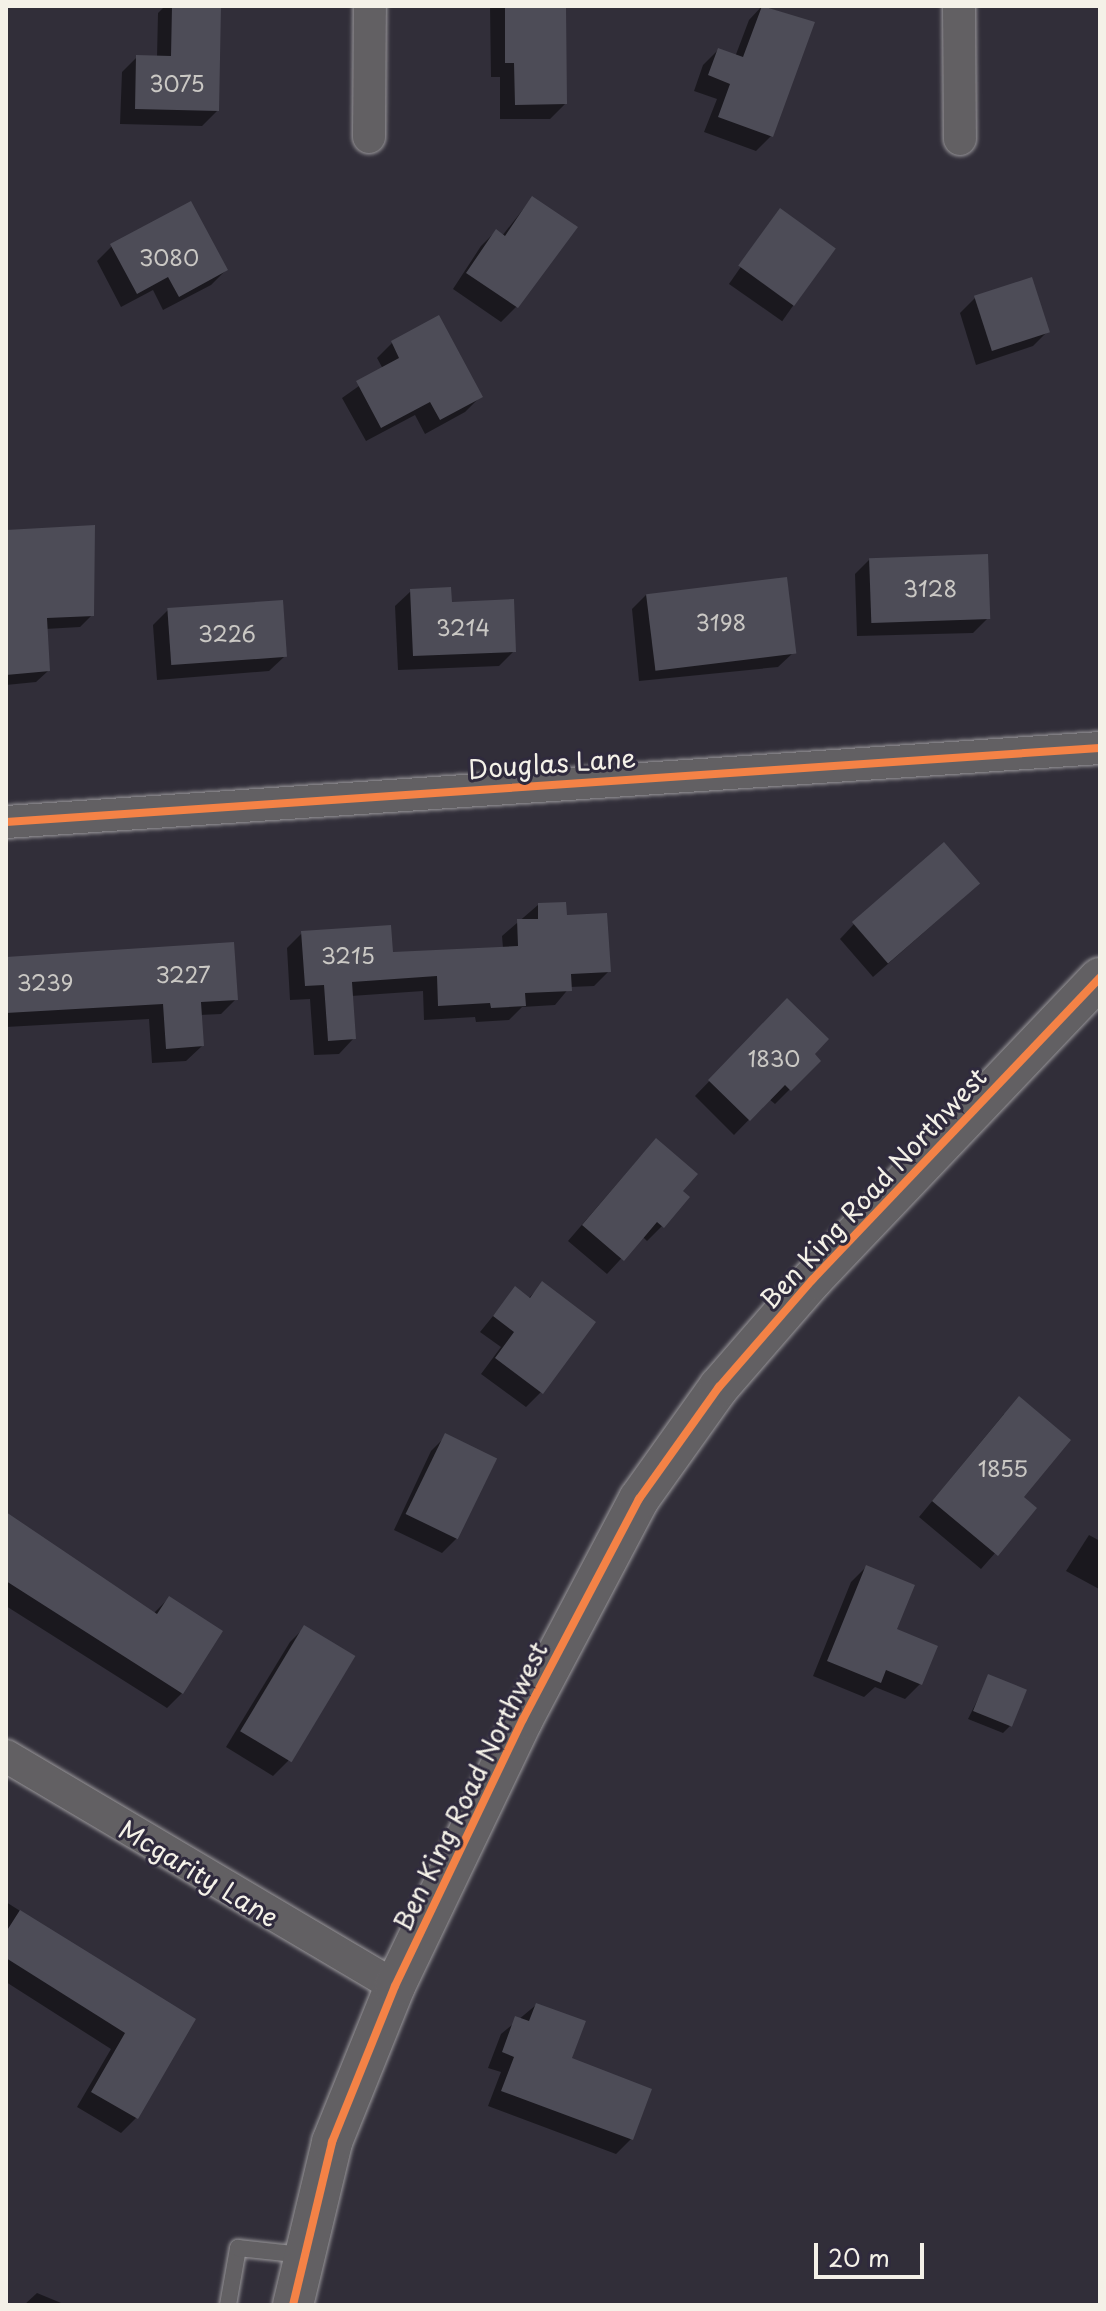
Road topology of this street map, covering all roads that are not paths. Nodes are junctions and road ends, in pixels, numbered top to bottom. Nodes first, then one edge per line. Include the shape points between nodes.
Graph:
1 (370, 6) edge
2 (959, 6) edge
3 (369, 137) dead end
4 (960, 139) dead end
5 (1100, 748) edge
6 (6, 822) edge
7 (1100, 978) edge
8 (6, 1756) edge
9 (395, 1986) junction
10 (302, 2255) junction
11 (228, 2305) edge
12 (293, 2305) edge

1 - 3 street
2 - 4 street
5 - 6 street, Douglas Lane
7 - 9 street, Ben King Road Northwest via 812,1280 673,1448 601,1567
8 - 9 street, Mcgarity Lane
9 - 10 street, Ben King Road Northwest via 341,2117
10 - 11 lane via 238,2248
10 - 12 street, Ben King Road Northwest

